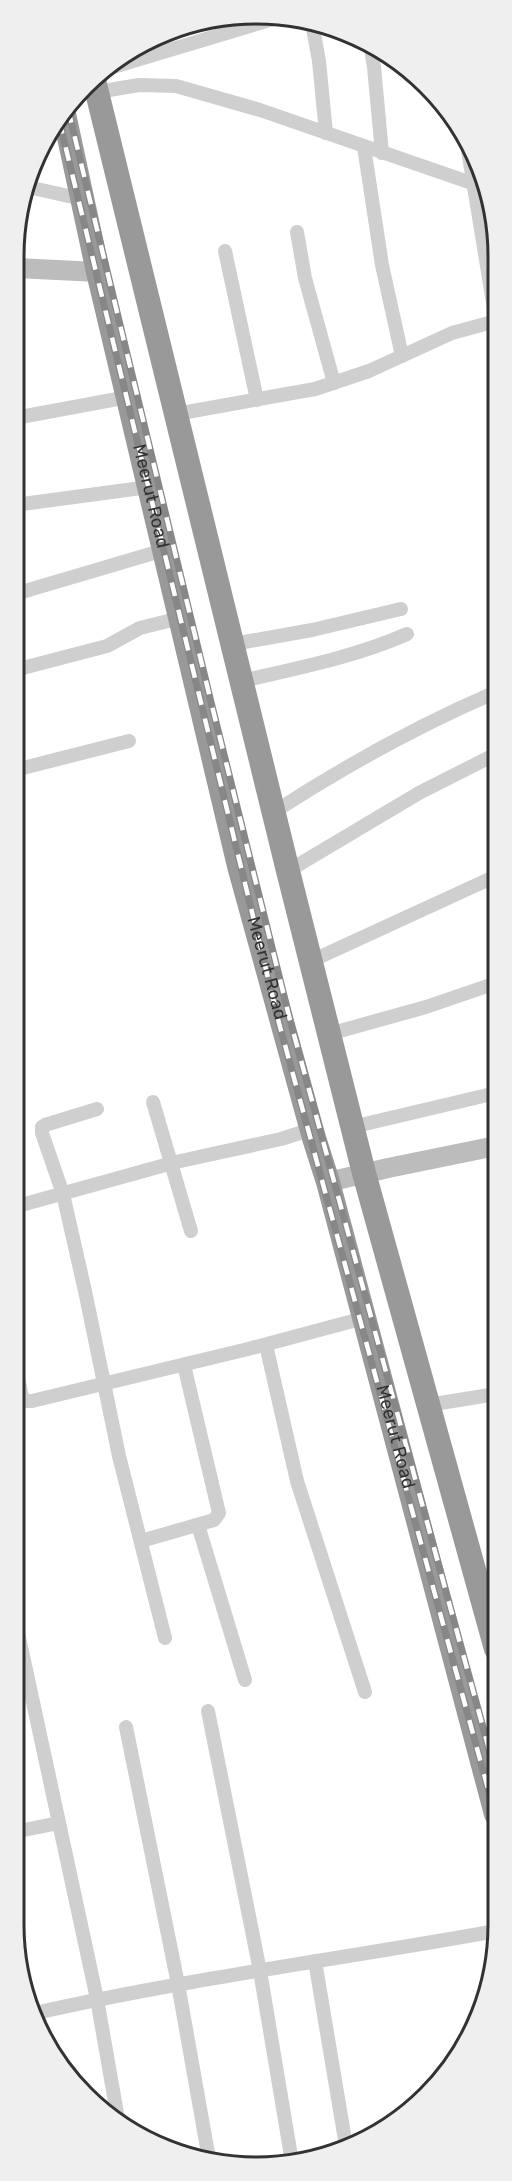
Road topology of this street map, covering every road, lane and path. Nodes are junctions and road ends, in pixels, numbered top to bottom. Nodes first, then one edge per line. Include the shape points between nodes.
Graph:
1 (260, 24) edge
2 (314, 31) edge
3 (372, 55) edge
4 (109, 77) edge
5 (104, 82) edge
6 (99, 86) edge
7 (66, 123) edge
8 (326, 133) junction
9 (364, 147) junction
10 (382, 153) junction
11 (477, 185) edge
12 (34, 188) edge
13 (82, 199) junction
14 (482, 204) edge
15 (297, 232) dead end
16 (225, 250) dead end
17 (488, 254) edge
18 (24, 268) edge
19 (98, 272) junction
20 (488, 323) edge
21 (402, 356) junction
22 (334, 383) junction
23 (128, 398) junction
24 (258, 400) junction
25 (176, 414) junction
26 (24, 416) edge
27 (149, 487) junction
28 (24, 504) edge
29 (164, 550) junction
30 (24, 591) edge
31 (401, 609) dead end
32 (180, 618) junction
33 (407, 634) dead end
34 (233, 644) junction
35 (24, 668) edge
36 (242, 681) junction
37 (488, 695) edge
38 (129, 741) dead end
39 (488, 758) edge
40 (24, 768) edge
41 (274, 812) junction
42 (288, 871) junction
43 (488, 880) edge
44 (311, 961) junction
45 (488, 985) edge
46 (330, 1034) junction
47 (488, 1095) edge
48 (153, 1102) dead end
49 (97, 1108) dead end
50 (352, 1127) junction
51 (312, 1129) junction
52 (488, 1148) edge
53 (171, 1163) junction
54 (364, 1173) junction
55 (328, 1182) junction
56 (63, 1194) junction
57 (24, 1204) edge
58 (191, 1231) dead end
59 (364, 1318) junction
60 (266, 1344) junction
61 (184, 1365) junction
62 (104, 1383) junction
63 (488, 1395) edge
64 (24, 1399) edge
65 (428, 1405) junction
66 (198, 1525) junction
67 (141, 1541) junction
68 (488, 1620) edge
69 (165, 1638) dead end
70 (24, 1662) edge
71 (245, 1680) dead end
72 (365, 1692) dead end
73 (208, 1711) dead end
74 (126, 1727) dead end
75 (488, 1784) edge
76 (58, 1823) junction
77 (24, 1830) edge
78 (488, 1932) edge
79 (315, 1961) junction
80 (260, 1971) junction
81 (178, 1984) junction
82 (97, 1999) junction
83 (41, 2012) edge
84 (116, 2110) edge
85 (345, 2139) edge
86 (208, 2152) edge
87 (291, 2154) edge

1 - 4 street
2 - 8 street
3 - 10 street
5 - 8 street via 176,86
6 - 25 highway
7 - 13 highway, Meerut Road
8 - 9 street
9 - 10 street
9 - 21 street via 382,265
10 - 11 street
12 - 13 street
13 - 19 highway, Meerut Road
14 - 17 street
15 - 22 street
16 - 24 street
18 - 19 street
19 - 23 highway, Meerut Road
20 - 21 street via 452,333
21 - 22 street
22 - 24 street
23 - 26 street
23 - 27 highway, Meerut Road
24 - 25 street
25 - 34 highway
27 - 28 street
27 - 29 highway, Meerut Road
29 - 30 street
29 - 32 highway, Meerut Road
31 - 34 street
32 - 35 street via 140,628 107,646
32 - 51 highway, Meerut Road via 239,866
33 - 36 street via 344,656
34 - 36 highway
36 - 41 highway
37 - 41 street via 370,754
38 - 40 street
39 - 42 street via 419,793
41 - 42 highway
42 - 44 highway
43 - 44 street
44 - 46 highway
45 - 46 street
46 - 50 highway
47 - 50 street
48 - 53 street
49 - 56 street via 42,1127
50 - 54 highway
51 - 53 street
51 - 55 highway, Meerut Road
52 - 54 street
53 - 56 street
53 - 58 street
54 - 55 street
54 - 65 highway
55 - 59 highway, Meerut Road
56 - 57 street
56 - 62 street
59 - 60 street
59 - 75 highway, Meerut Road
60 - 61 street
60 - 72 street via 297,1481
61 - 62 street
61 - 66 street via 219,1513 214,1520
62 - 64 street
62 - 67 street
63 - 65 street
65 - 68 highway
66 - 67 street
66 - 71 street
67 - 69 street
70 - 76 street
73 - 80 street
74 - 81 street
76 - 77 street
76 - 82 street
78 - 79 street
79 - 80 street
79 - 85 street
80 - 81 street
80 - 87 street
81 - 82 street
81 - 86 street
82 - 83 street
82 - 84 street

